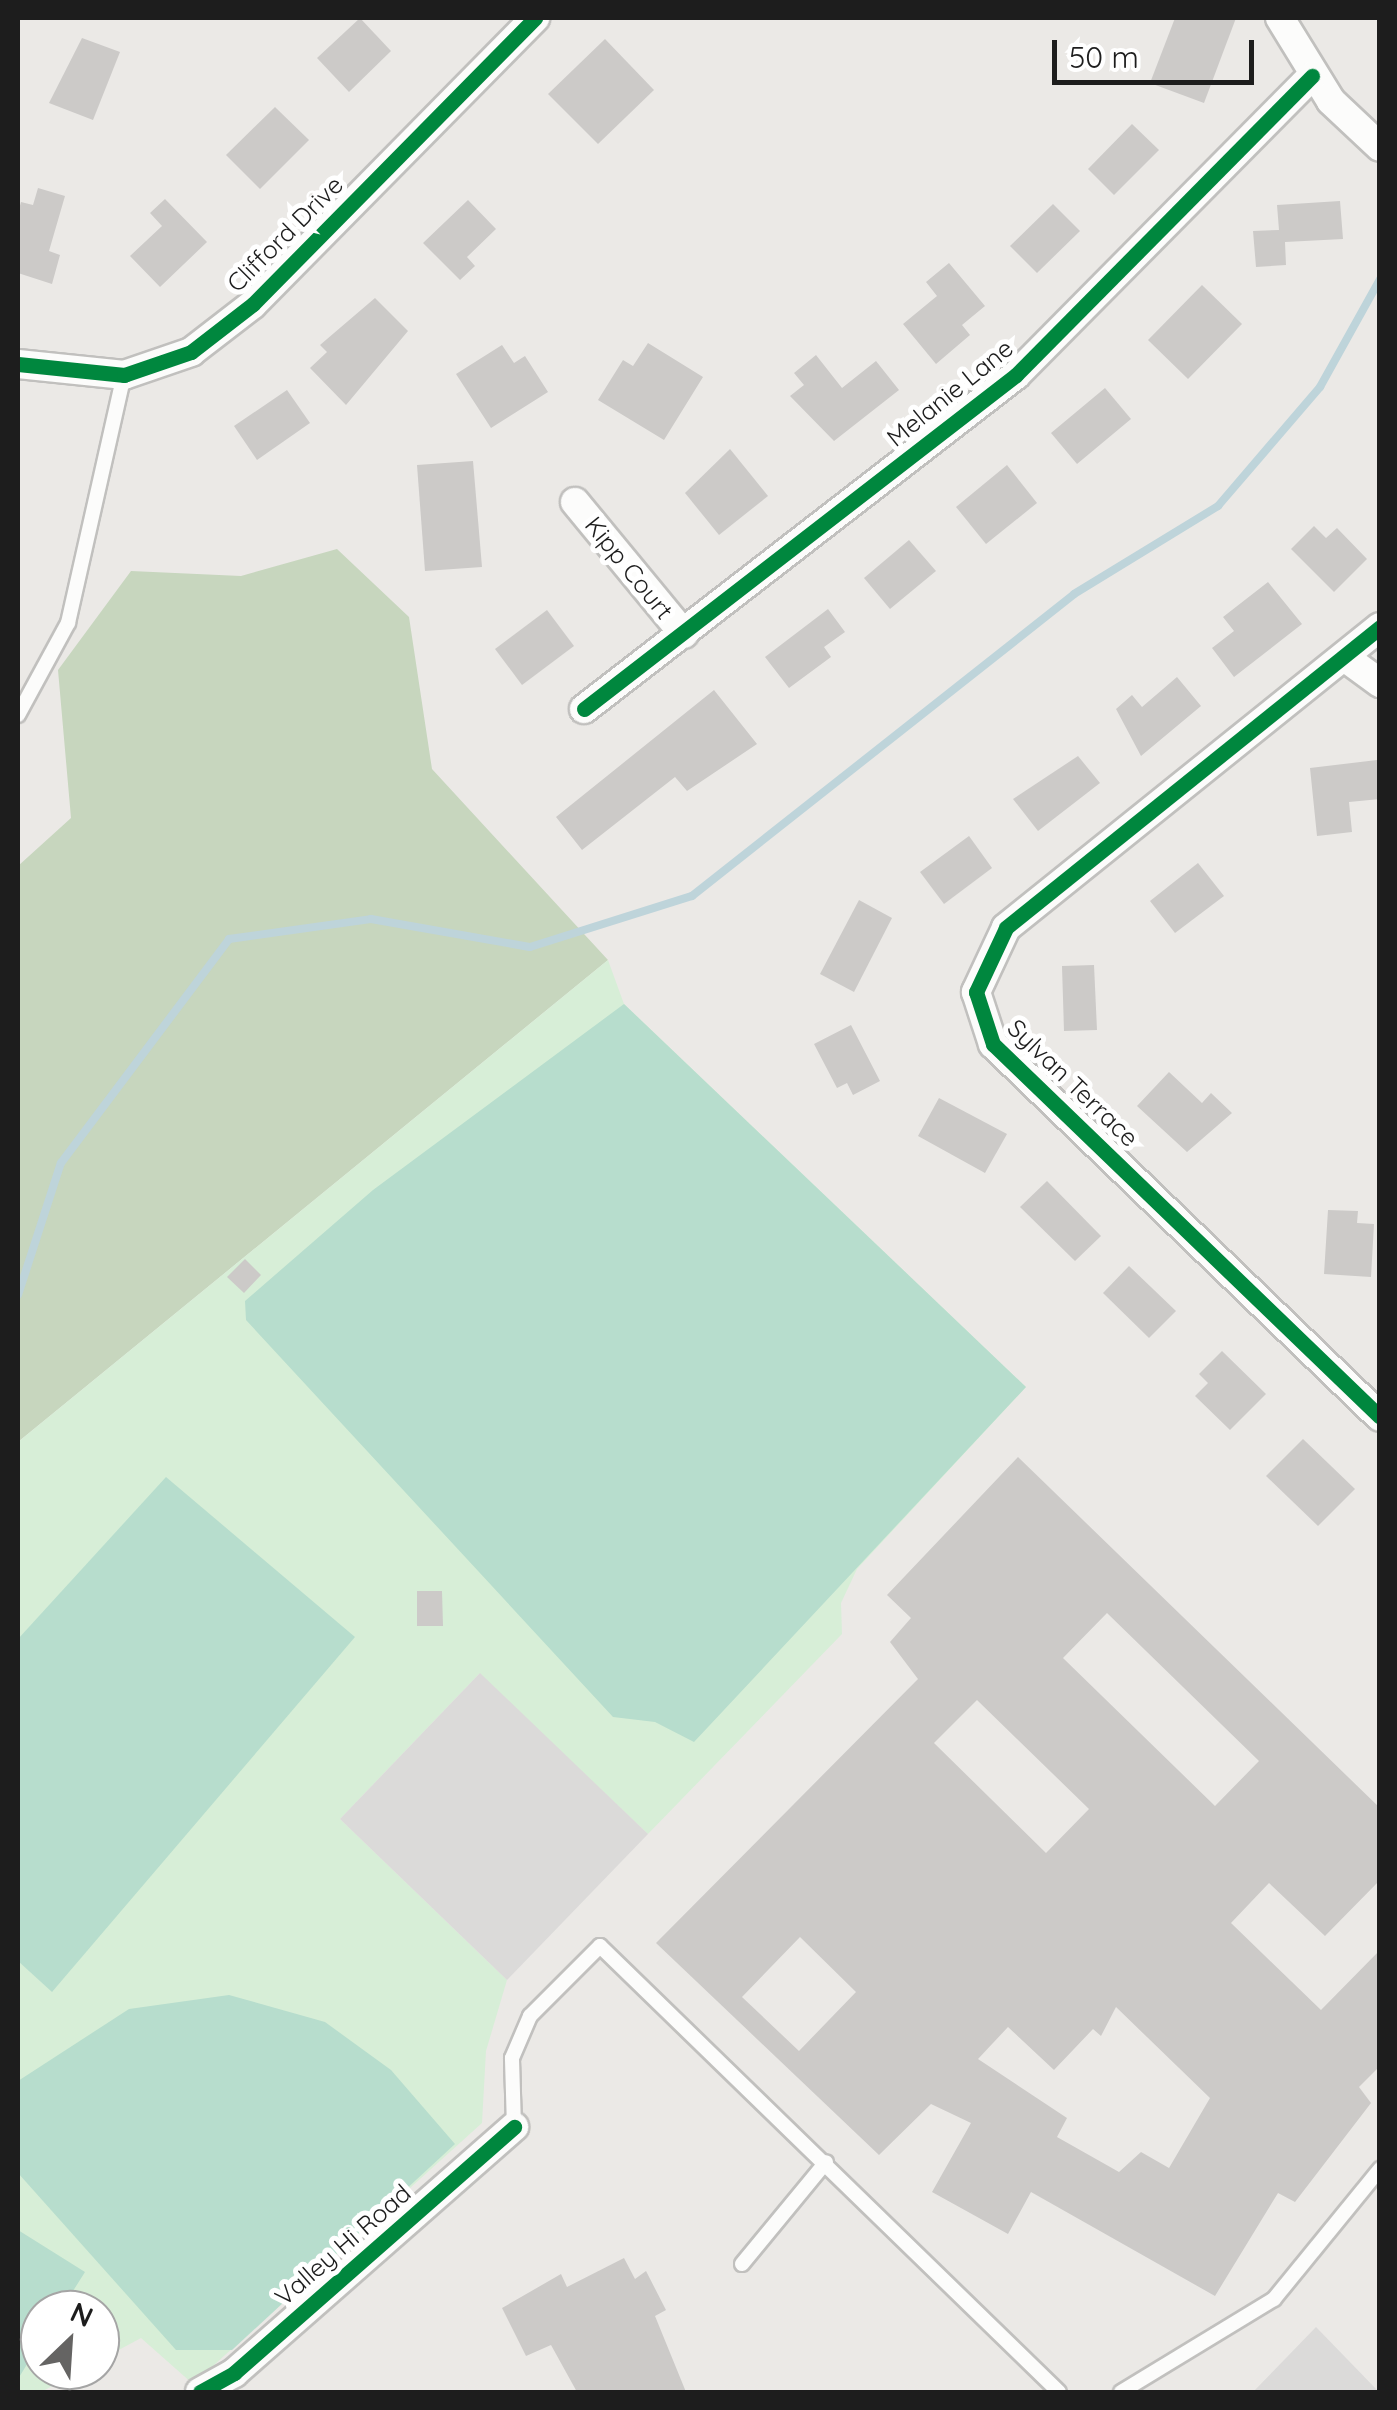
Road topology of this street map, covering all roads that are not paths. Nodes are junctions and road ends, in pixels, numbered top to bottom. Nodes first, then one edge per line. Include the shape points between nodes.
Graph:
1 (535, 18) edge
2 (1280, 18) edge
3 (1312, 76) junction
4 (1380, 148) edge
5 (18, 364) edge
6 (124, 375) junction
7 (575, 502) dead end
8 (1380, 627) edge
9 (684, 634) junction
10 (1347, 659) junction
11 (1380, 683) edge
12 (584, 710) dead end
13 (18, 716) edge
14 (1376, 1405) edge
15 (514, 2127) joint
16 (826, 2162) junction
17 (1380, 2170) edge
18 (742, 2264) dead end
19 (200, 2392) edge
20 (1059, 2392) edge
21 (1120, 2392) edge

1 - 6 street, Clifford Drive via 223,331
2 - 3 street
3 - 4 street
3 - 9 street, Melanie Lane via 1029,364
5 - 6 street, Clifford Drive
6 - 13 lane via 68,623
7 - 9 street, Kipp Court
8 - 10 street, Sylvan Terrace
9 - 12 street, Melanie Lane
10 - 11 street
10 - 14 street, Sylvan Terrace via 1006,928 976,992 993,1044
15 - 16 lane via 512,2058 530,2016 600,1946
15 - 19 street, Valley Hi Road via 234,2373
16 - 18 lane
16 - 20 lane
17 - 21 lane via 1274,2298

